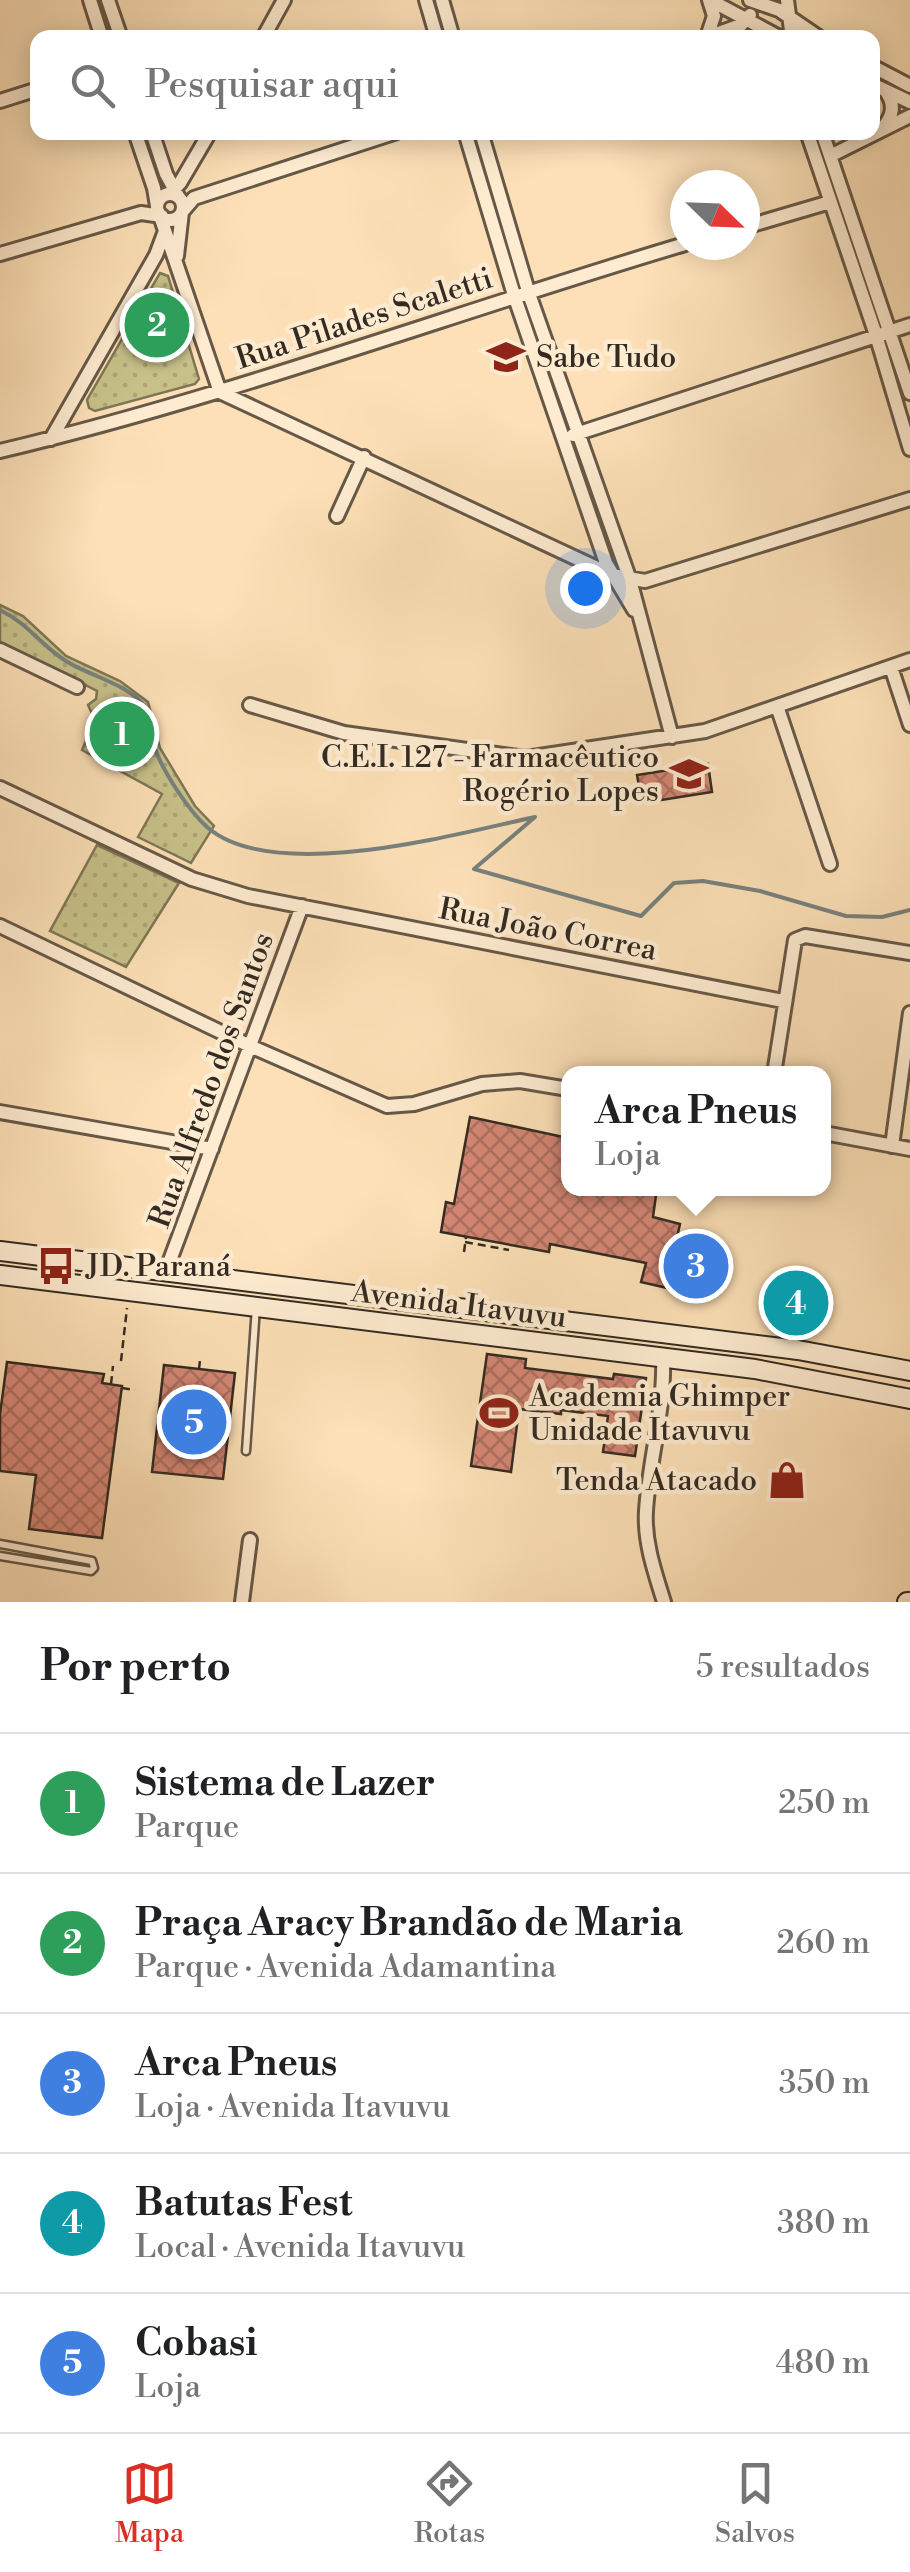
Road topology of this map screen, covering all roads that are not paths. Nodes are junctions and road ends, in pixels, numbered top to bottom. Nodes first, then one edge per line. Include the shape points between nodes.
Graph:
1 (90, 0) edge
2 (108, 0) edge
3 (284, 0) edge
4 (426, 0) edge
5 (442, 0) edge
6 (710, 0) edge
7 (780, 0) edge
8 (787, 0) edge
9 (756, 1) edge
10 (789, 18) junction
11 (748, 20) junction
12 (99, 30) edge
13 (118, 30) edge
14 (267, 30) edge
15 (435, 30) edge
16 (451, 30) edge
17 (709, 30) edge
18 (730, 30) edge
19 (766, 30) edge
20 (781, 30) edge
21 (791, 30) edge
22 (808, 30) edge
23 (880, 70) edge
24 (910, 86) edge
25 (880, 87) edge
26 (880, 88) edge
27 (30, 92) edge
28 (0, 101) edge
29 (910, 102) edge
30 (910, 116) edge
31 (880, 131) joint
32 (138, 140) edge
33 (155, 140) edge
34 (206, 140) edge
35 (372, 140) edge
36 (468, 140) edge
37 (483, 140) edge
38 (810, 140) edge
39 (825, 140) edge
40 (862, 140) edge
41 (830, 156) junction
42 (176, 198) junction
43 (830, 202) junction
44 (160, 217) junction
45 (760, 223) edge
46 (670, 248) edge
47 (0, 254) edge
48 (178, 268) junction
49 (521, 293) junction
50 (910, 325) edge
51 (883, 333) junction
52 (259, 380) junction
53 (220, 392) junction
54 (910, 393) edge
55 (68, 410) junction
56 (264, 412) junction
57 (82, 430) junction
58 (572, 435) junction
59 (52, 439) junction
60 (910, 449) edge
61 (0, 451) edge
62 (364, 458) junction
63 (910, 499) edge
64 (337, 516) dead end
65 (593, 525) junction
66 (573, 556) junction
67 (612, 576) junction
68 (630, 580) junction
69 (636, 613) junction
70 (0, 650) edge
71 (910, 660) edge
72 (891, 667) junction
73 (78, 687) dead end
74 (250, 706) dead end
75 (777, 706) junction
76 (910, 725) edge
77 (672, 737) junction
78 (0, 788) edge
79 (830, 864) dead end
80 (302, 906) junction
81 (0, 926) edge
82 (910, 954) edge
83 (783, 1001) junction
84 (910, 1012) edge
85 (250, 1046) junction
86 (775, 1066) edge
87 (561, 1089) edge
88 (0, 1112) edge
89 (831, 1134) edge
90 (892, 1146) junction
91 (212, 1149) junction
92 (910, 1149) edge
93 (0, 1251) edge
94 (166, 1271) junction
95 (0, 1274) edge
96 (256, 1306) junction
97 (645, 1332) junction
98 (663, 1358) junction
99 (910, 1371) edge
100 (910, 1399) edge
101 (246, 1451) dead end
102 (250, 1540) dead end
103 (0, 1544) edge
104 (0, 1556) edge
105 (242, 1602) edge
106 (664, 1602) edge

1 - 12 street
2 - 13 street
3 - 14 street
4 - 15 street
5 - 16 street
6 - 11 street
6 - 17 street
7 - 9 street
8 - 10 street
9 - 10 street
9 - 11 street
10 - 20 street
10 - 21 street
10 - 22 street
11 - 18 street
11 - 19 street
23 - 24 street
25 - 29 street
26 - 31 street via 893,107
27 - 28 street
30 - 31 street
32 - 44 street
33 - 42 street
34 - 42 street
35 - 42 street
36 - 49 street
37 - 49 street
38 - 43 street
39 - 41 street
40 - 41 street
41 - 51 street
42 - 44 street via 159,200
42 - 44 street via 173,219
42 - 48 street
43 - 45 street
43 - 51 street
44 - 47 street via 141,213
44 - 48 street
44 - 55 street via 162,245
46 - 49 street, Rua Pilades Scaletti
48 - 53 street
49 - 52 street, Rua Pilades Scaletti
49 - 58 street
50 - 51 street
51 - 54 street
51 - 58 street
51 - 60 street
52 - 53 street, Rua Pilades Scaletti
52 - 56 street via 254,395
53 - 56 street
53 - 57 street, Rua Pilades Scaletti
55 - 57 street via 72,426
55 - 59 street
56 - 62 street
57 - 59 street, Rua Pilades Scaletti
58 - 65 street
58 - 68 street
59 - 61 street, Rua Pilades Scaletti
62 - 64 street
62 - 66 street
63 - 68 street via 645,582
65 - 66 street via 588,544
65 - 67 street
66 - 67 street
67 - 68 street
67 - 69 street
68 - 69 street
69 - 77 street
70 - 73 street
71 - 72 street
72 - 75 street
72 - 76 street
74 - 77 street via 344,733 526,758
75 - 77 street
75 - 79 street
78 - 80 street, Rua João Correa via 192,879
80 - 83 street, Rua João Correa
80 - 85 street, Rua Alfredo dos Santos
81 - 85 street
82 - 83 street via 805,936 792,950
83 - 86 street
84 - 90 street
85 - 87 street via 387,1106 482,1084
85 - 91 street, Rua Alfredo dos Santos
88 - 91 street
89 - 90 street
90 - 92 street
91 - 94 street, Rua Alfredo dos Santos
93 - 94 main road, Avenida Itavuvu
94 - 97 main road, Avenida Itavuvu
95 - 96 main road, Avenida Itavuvu
96 - 98 main road, Avenida Itavuvu
96 - 101 lane
97 - 98 main road
97 - 99 main road, Avenida Itavuvu
98 - 100 main road, Avenida Itavuvu
98 - 106 street via 646,1514
102 - 105 street
103 - 104 lane via 92,1561 94,1568

